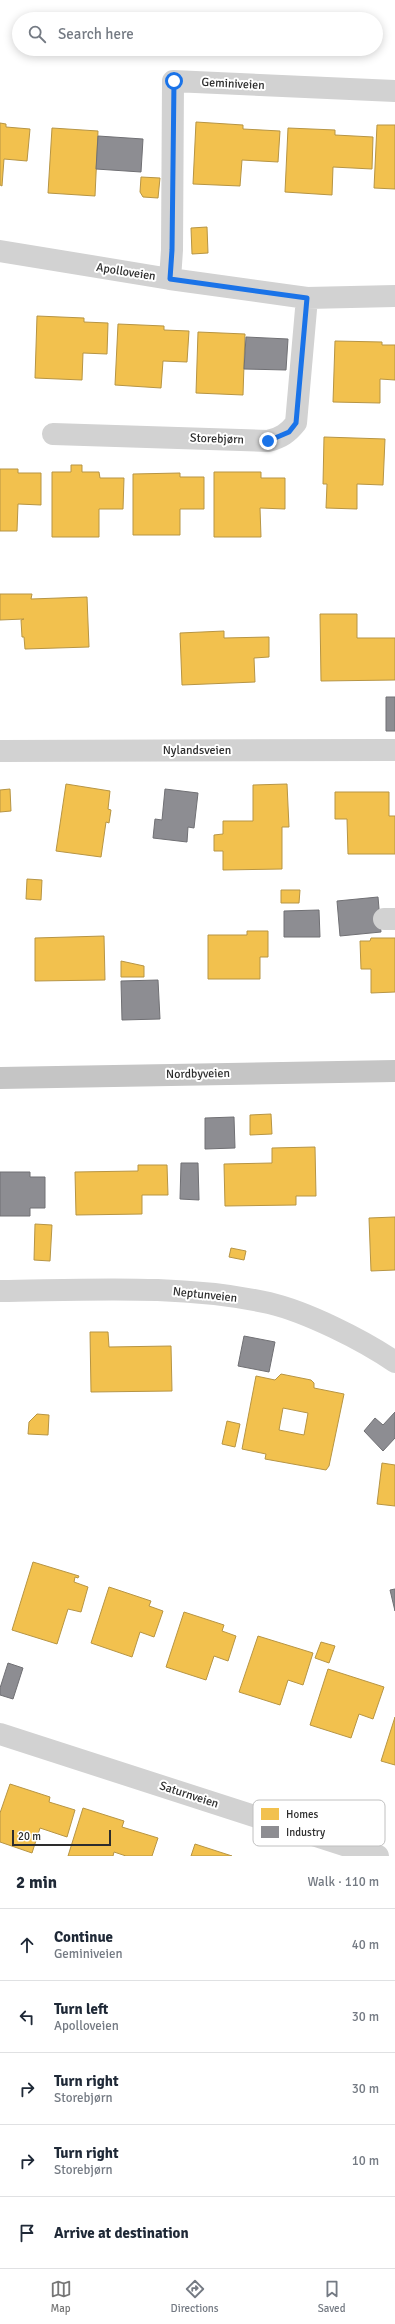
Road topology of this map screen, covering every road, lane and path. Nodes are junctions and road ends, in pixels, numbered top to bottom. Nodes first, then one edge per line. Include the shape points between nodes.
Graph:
1 (395, 91) edge
2 (0, 251) edge
3 (170, 279) junction
4 (395, 296) edge
5 (307, 298) junction
6 (53, 434) dead end
7 (395, 750) edge
8 (0, 751) edge
9 (395, 1071) edge
10 (0, 1078) edge
11 (0, 1291) edge
12 (395, 1362) edge
13 (0, 1734) edge
14 (253, 1816) edge
15 (347, 1846) edge
16 (378, 1856) edge

1 - 3 street, Geminiveien via 174,81
2 - 3 street, Apolloveien
3 - 5 street, Apolloveien
4 - 5 street, Apolloveien
5 - 6 street, Storebjørn via 296,423 289,432 278,438 268,441
7 - 8 street, Nylandsveien
9 - 10 main road, Nordbyveien
11 - 12 street, Neptunveien via 172,1291 237,1297 271,1304 301,1315 337,1330
13 - 14 street, Saturnveien
15 - 16 street, Saturnveien

